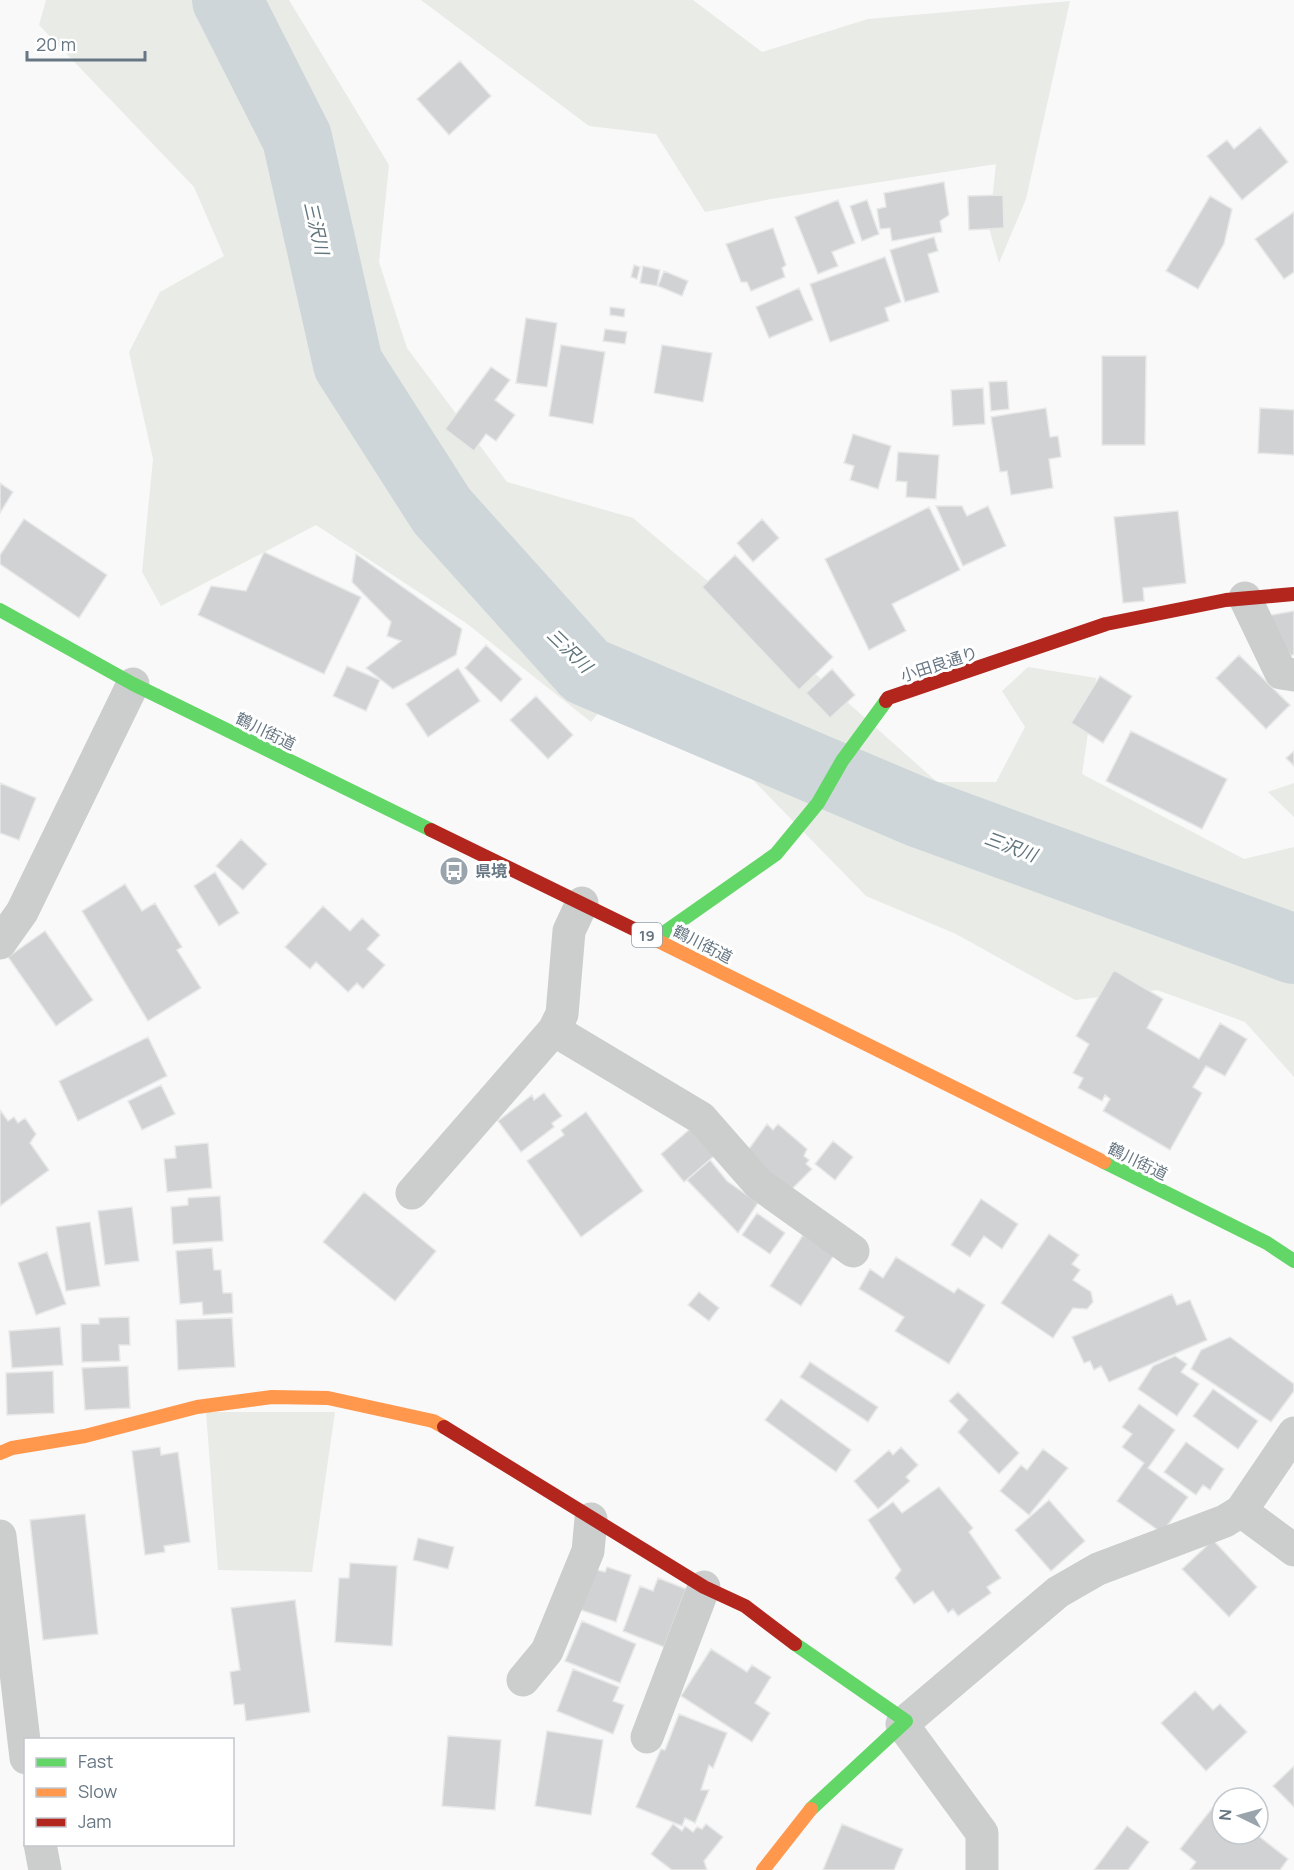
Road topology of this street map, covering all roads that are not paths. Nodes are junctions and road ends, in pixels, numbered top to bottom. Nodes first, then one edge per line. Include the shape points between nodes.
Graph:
1 (1294, 594) edge
2 (1245, 598) junction
3 (0, 610) edge
4 (1294, 675) edge
5 (133, 684) junction
6 (582, 903) junction
7 (655, 939) junction
8 (0, 943) edge
9 (554, 1030) junction
10 (412, 1193) dead end
11 (853, 1251) dead end
12 (1294, 1261) edge
13 (1294, 1433) edge
14 (0, 1453) edge
15 (1241, 1511) junction
16 (591, 1519) junction
17 (0, 1536) edge
18 (1294, 1550) edge
19 (704, 1587) junction
20 (522, 1680) dead end
21 (904, 1722) junction
22 (646, 1737) dead end
23 (24, 1741) edge
24 (40, 1846) edge
25 (45, 1870) edge
26 (764, 1870) edge
27 (982, 1870) edge

1 - 2 street, 小田良通り
2 - 4 street via 1281,673
2 - 7 street, 小田良通り via 1106,624 888,698 842,761 818,803 776,854
3 - 5 street, 鶴川街道 / 19
5 - 6 street, 鶴川街道 / 19
5 - 8 street via 22,912
6 - 7 street, 鶴川街道 / 19
6 - 9 street via 569,931 562,1014
7 - 12 street, 鶴川街道 / 19 via 1267,1243
9 - 10 street
9 - 11 street via 701,1118 759,1184
13 - 15 street
14 - 16 street via 197,1407 272,1397 328,1398 433,1421
15 - 18 street
15 - 21 street via 1068,1585
16 - 19 street
16 - 20 street via 588,1551 547,1651
17 - 23 street
19 - 21 street via 746,1606
19 - 22 street
21 - 26 street via 815,1804
21 - 27 street via 982,1833
24 - 25 street

